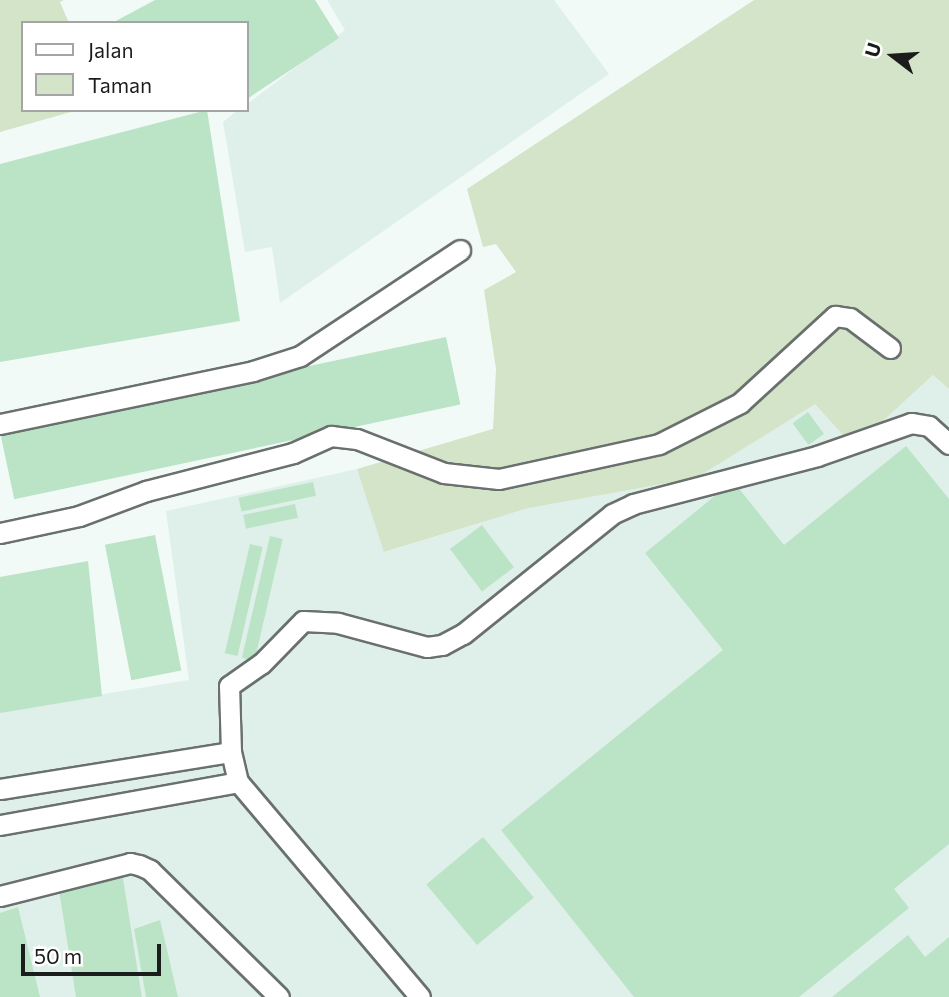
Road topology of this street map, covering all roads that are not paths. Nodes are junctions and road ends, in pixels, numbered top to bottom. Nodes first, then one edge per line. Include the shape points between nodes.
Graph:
1 (460, 250) dead end
2 (890, 348) dead end
3 (0, 424) edge
4 (949, 444) edge
5 (0, 533) edge
6 (231, 752) junction
7 (238, 782) junction
8 (0, 789) edge
9 (0, 825) edge
10 (0, 896) edge
11 (271, 996) edge
12 (420, 997) edge

1 - 3 lane via 300,356 253,371
2 - 5 lane via 850,318 835,316 740,403 659,444 499,479 444,473 357,439 331,436 293,453 146,491 79,516
4 - 6 lane via 929,426 911,423 817,456 633,504 612,514 463,634 442,645 427,647 338,623 303,621 261,664 229,686
6 - 7 lane
6 - 8 lane
7 - 9 lane
7 - 12 lane
10 - 11 lane via 130,863 139,865 150,870

